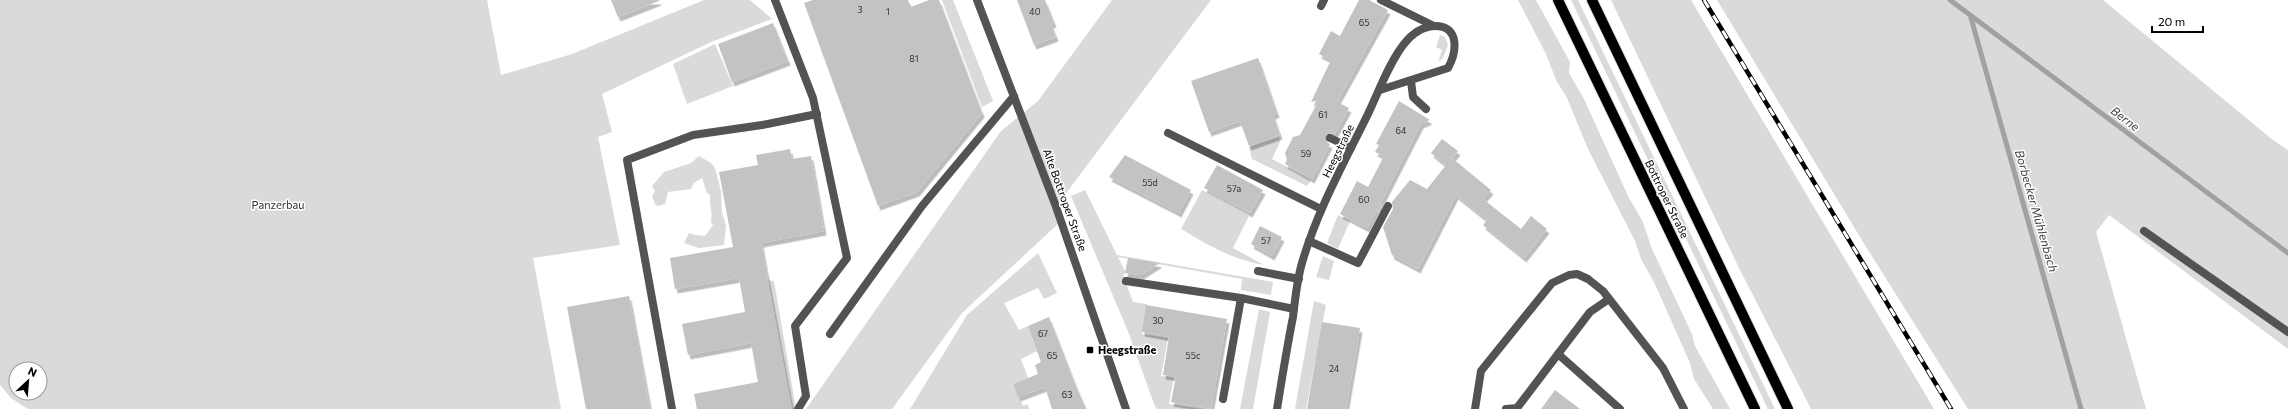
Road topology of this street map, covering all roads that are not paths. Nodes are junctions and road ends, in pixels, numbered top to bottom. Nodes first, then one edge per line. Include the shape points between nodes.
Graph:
1 (775, 0) edge
2 (977, 0) edge
3 (1381, 0) edge
4 (1558, 0) edge
5 (1592, 0) edge
6 (1434, 26) junction
7 (1410, 81) junction
8 (1380, 90) junction
9 (1014, 96) junction
10 (1426, 109) dead end
11 (817, 114) junction
12 (1168, 133) dead end
13 (1330, 138) dead end
14 (1351, 148) junction
15 (1388, 206) dead end
16 (1321, 209) junction
17 (2144, 231) dead end
18 (1309, 241) junction
19 (1258, 271) dead end
20 (1299, 279) junction
21 (1126, 281) dead end
22 (1242, 298) junction
23 (1608, 298) junction
24 (1294, 309) junction
25 (2288, 332) edge
26 (830, 334) dead end
27 (1558, 354) junction
28 (1223, 399) dead end
29 (672, 409) edge
30 (798, 409) edge
31 (1126, 409) edge
32 (1277, 409) edge
33 (1475, 409) edge
34 (1506, 409) edge
35 (1620, 409) edge
36 (1684, 409) edge
37 (1755, 409) edge
38 (1788, 409) edge

1 - 11 street
2 - 9 street, Alte Bottroper Straße
3 - 6 street
4 - 37 main road, Bottroper Straße
5 - 38 main road, Bottroper Straße
6 - 7 street via 1444,28 1455,39 1454,58 1448,68
6 - 8 street, Heegstraße via 1419,30 1402,46
7 - 8 street
7 - 10 street via 1413,97
8 - 14 street, Heegstraße
9 - 26 street via 922,206
9 - 31 street, Alte Bottroper Straße via 1055,204
11 - 29 street via 693,135 627,160
11 - 30 street via 847,258 795,326 806,396
12 - 16 street
13 - 14 street
14 - 16 street, Heegstraße
15 - 18 street via 1358,263
16 - 18 street, Heegstraße
17 - 25 street
18 - 20 street, Heegstraße
19 - 20 street
20 - 24 street, Heegstraße
21 - 22 street
22 - 24 street
22 - 28 street
23 - 27 street via 1590,312
23 - 33 street via 1588,279 1577,274 1552,283 1481,371
23 - 36 street via 1663,368
24 - 32 street, Heegstraße
27 - 34 street via 1516,408
27 - 35 street

